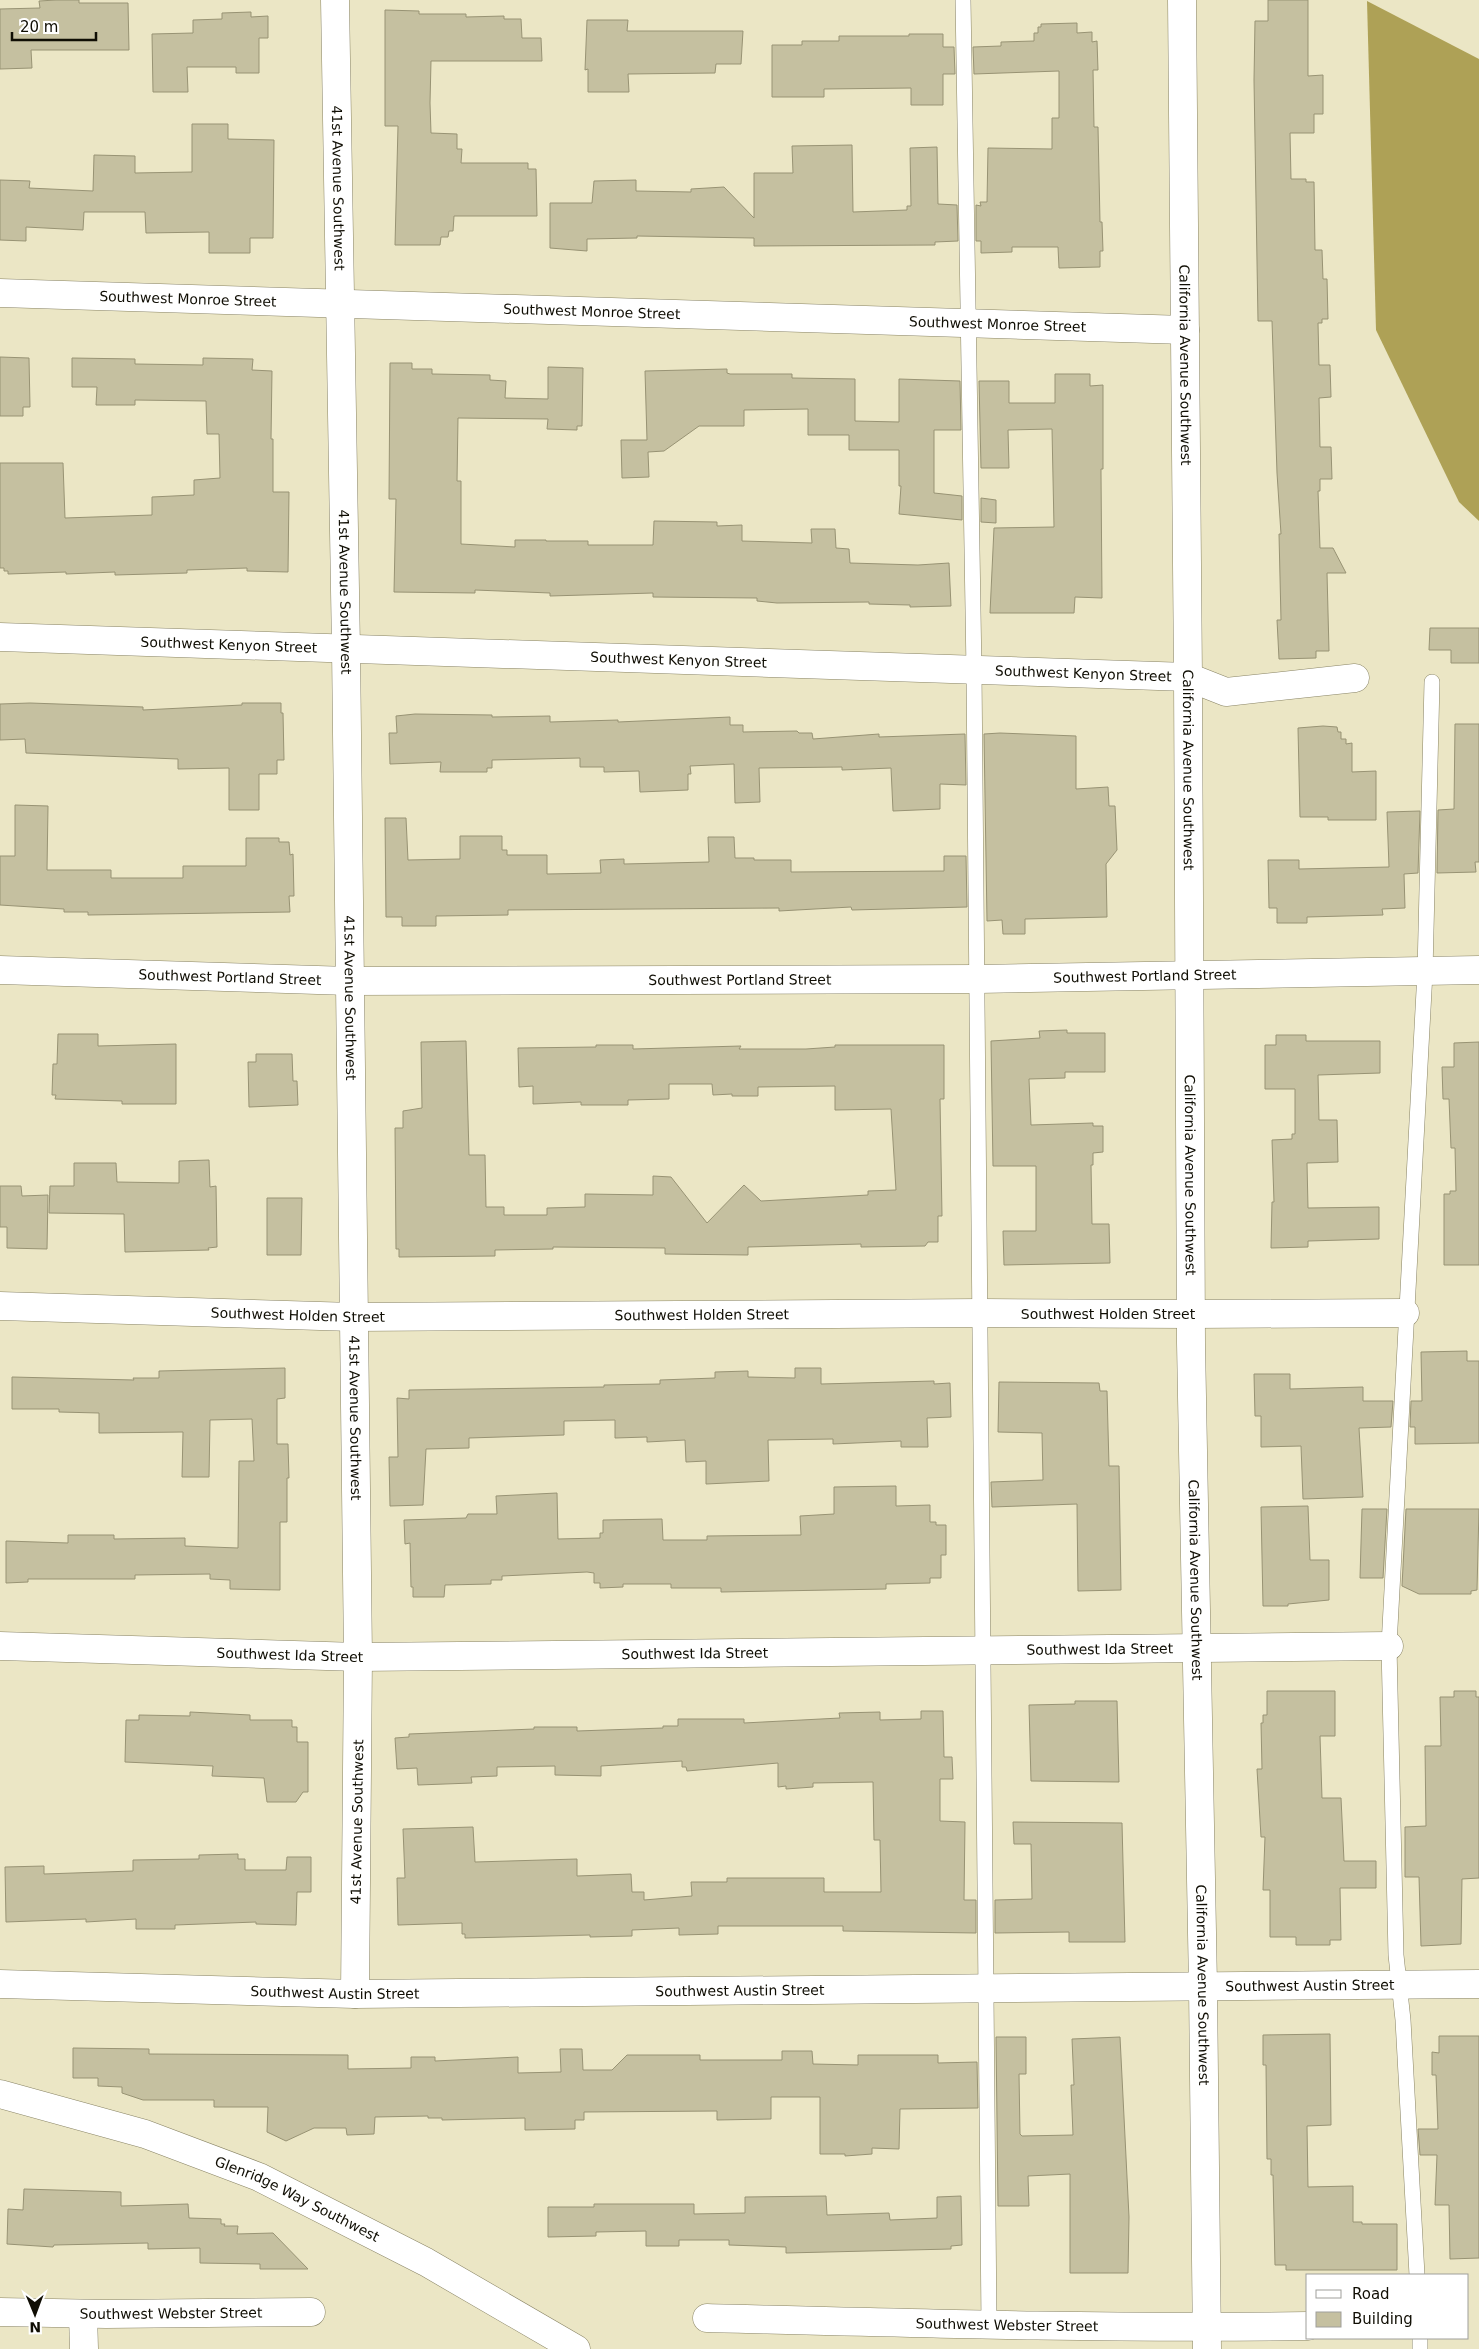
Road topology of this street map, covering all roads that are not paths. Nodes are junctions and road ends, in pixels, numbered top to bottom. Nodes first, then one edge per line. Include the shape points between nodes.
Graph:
1 (336, 0) edge
2 (963, 0) edge
3 (1182, 0) edge
4 (0, 293) edge
5 (339, 303) junction
6 (970, 323) junction
7 (1185, 330) junction
8 (0, 637) edge
9 (346, 649) junction
10 (974, 671) junction
11 (1188, 677) junction
12 (1354, 678) dead end
13 (1432, 682) dead end
14 (0, 970) edge
15 (1479, 970) edge
16 (1425, 972) junction
17 (1189, 976) junction
18 (978, 979) junction
19 (348, 981) junction
20 (0, 1306) edge
21 (981, 1313) junction
22 (1405, 1313) junction
23 (1191, 1314) junction
24 (353, 1317) junction
25 (0, 1646) edge
26 (1389, 1646) junction
27 (1196, 1647) junction
28 (984, 1650) junction
29 (358, 1657) junction
30 (0, 1984) edge
31 (1400, 1984) junction
32 (1479, 1984) edge
33 (1203, 1986) junction
34 (985, 1989) junction
35 (355, 1994) junction
36 (0, 2094) edge
37 (1417, 2274) edge
38 (0, 2312) edge
39 (311, 2312) dead end
40 (83, 2314) junction
41 (707, 2318) dead end
42 (989, 2325) junction
43 (1306, 2326) edge
44 (1206, 2338) edge
45 (84, 2349) edge
46 (576, 2349) edge

1 - 5 street, 41st Avenue Southwest
2 - 6 lane
3 - 7 street, California Avenue Southwest
4 - 5 street, Southwest Monroe Street
5 - 6 street, Southwest Monroe Street
5 - 9 street, 41st Avenue Southwest
6 - 7 street, Southwest Monroe Street
6 - 10 lane
7 - 11 street, California Avenue Southwest
8 - 9 street, Southwest Kenyon Street
9 - 10 street, Southwest Kenyon Street
9 - 19 street, 41st Avenue Southwest
10 - 11 street, Southwest Kenyon Street
10 - 18 lane
11 - 12 street, Southwest Kenyon Street via 1226,692
11 - 17 street, California Avenue Southwest
13 - 16 lane
14 - 19 street, Southwest Portland Street
15 - 16 street, Southwest Portland Street
16 - 17 street, Southwest Portland Street
16 - 22 lane
17 - 18 street, Southwest Portland Street
17 - 23 street, California Avenue Southwest
18 - 19 street, Southwest Portland Street
18 - 21 lane
19 - 24 street, 41st Avenue Southwest
20 - 24 street, Southwest Holden Street
21 - 23 street, Southwest Holden Street
21 - 24 street, Southwest Holden Street
21 - 28 lane
22 - 23 street, Southwest Holden Street
22 - 26 lane
23 - 27 street, California Avenue Southwest
24 - 29 street, 41st Avenue Southwest
25 - 29 street, Southwest Ida Street
26 - 27 street, Southwest Ida Street
26 - 31 lane via 1396,1955
27 - 28 street, Southwest Ida Street
27 - 33 street, California Avenue Southwest
28 - 29 street, Southwest Ida Street
28 - 34 lane
29 - 35 street, 41st Avenue Southwest
30 - 35 street, Southwest Austin Street
31 - 32 street, Southwest Austin Street
31 - 33 street, Southwest Austin Street
31 - 37 lane
33 - 34 street, Southwest Austin Street
33 - 44 street, California Avenue Southwest
34 - 35 street, Southwest Austin Street
34 - 42 lane
36 - 46 street, Glenridge Way Southwest via 145,2134 259,2178 426,2262
38 - 40 street, Southwest Webster Street
39 - 40 street, Southwest Webster Street
40 - 45 street
41 - 42 street, Southwest Webster Street
42 - 44 street, Southwest Webster Street
43 - 44 street, Southwest Webster Street

